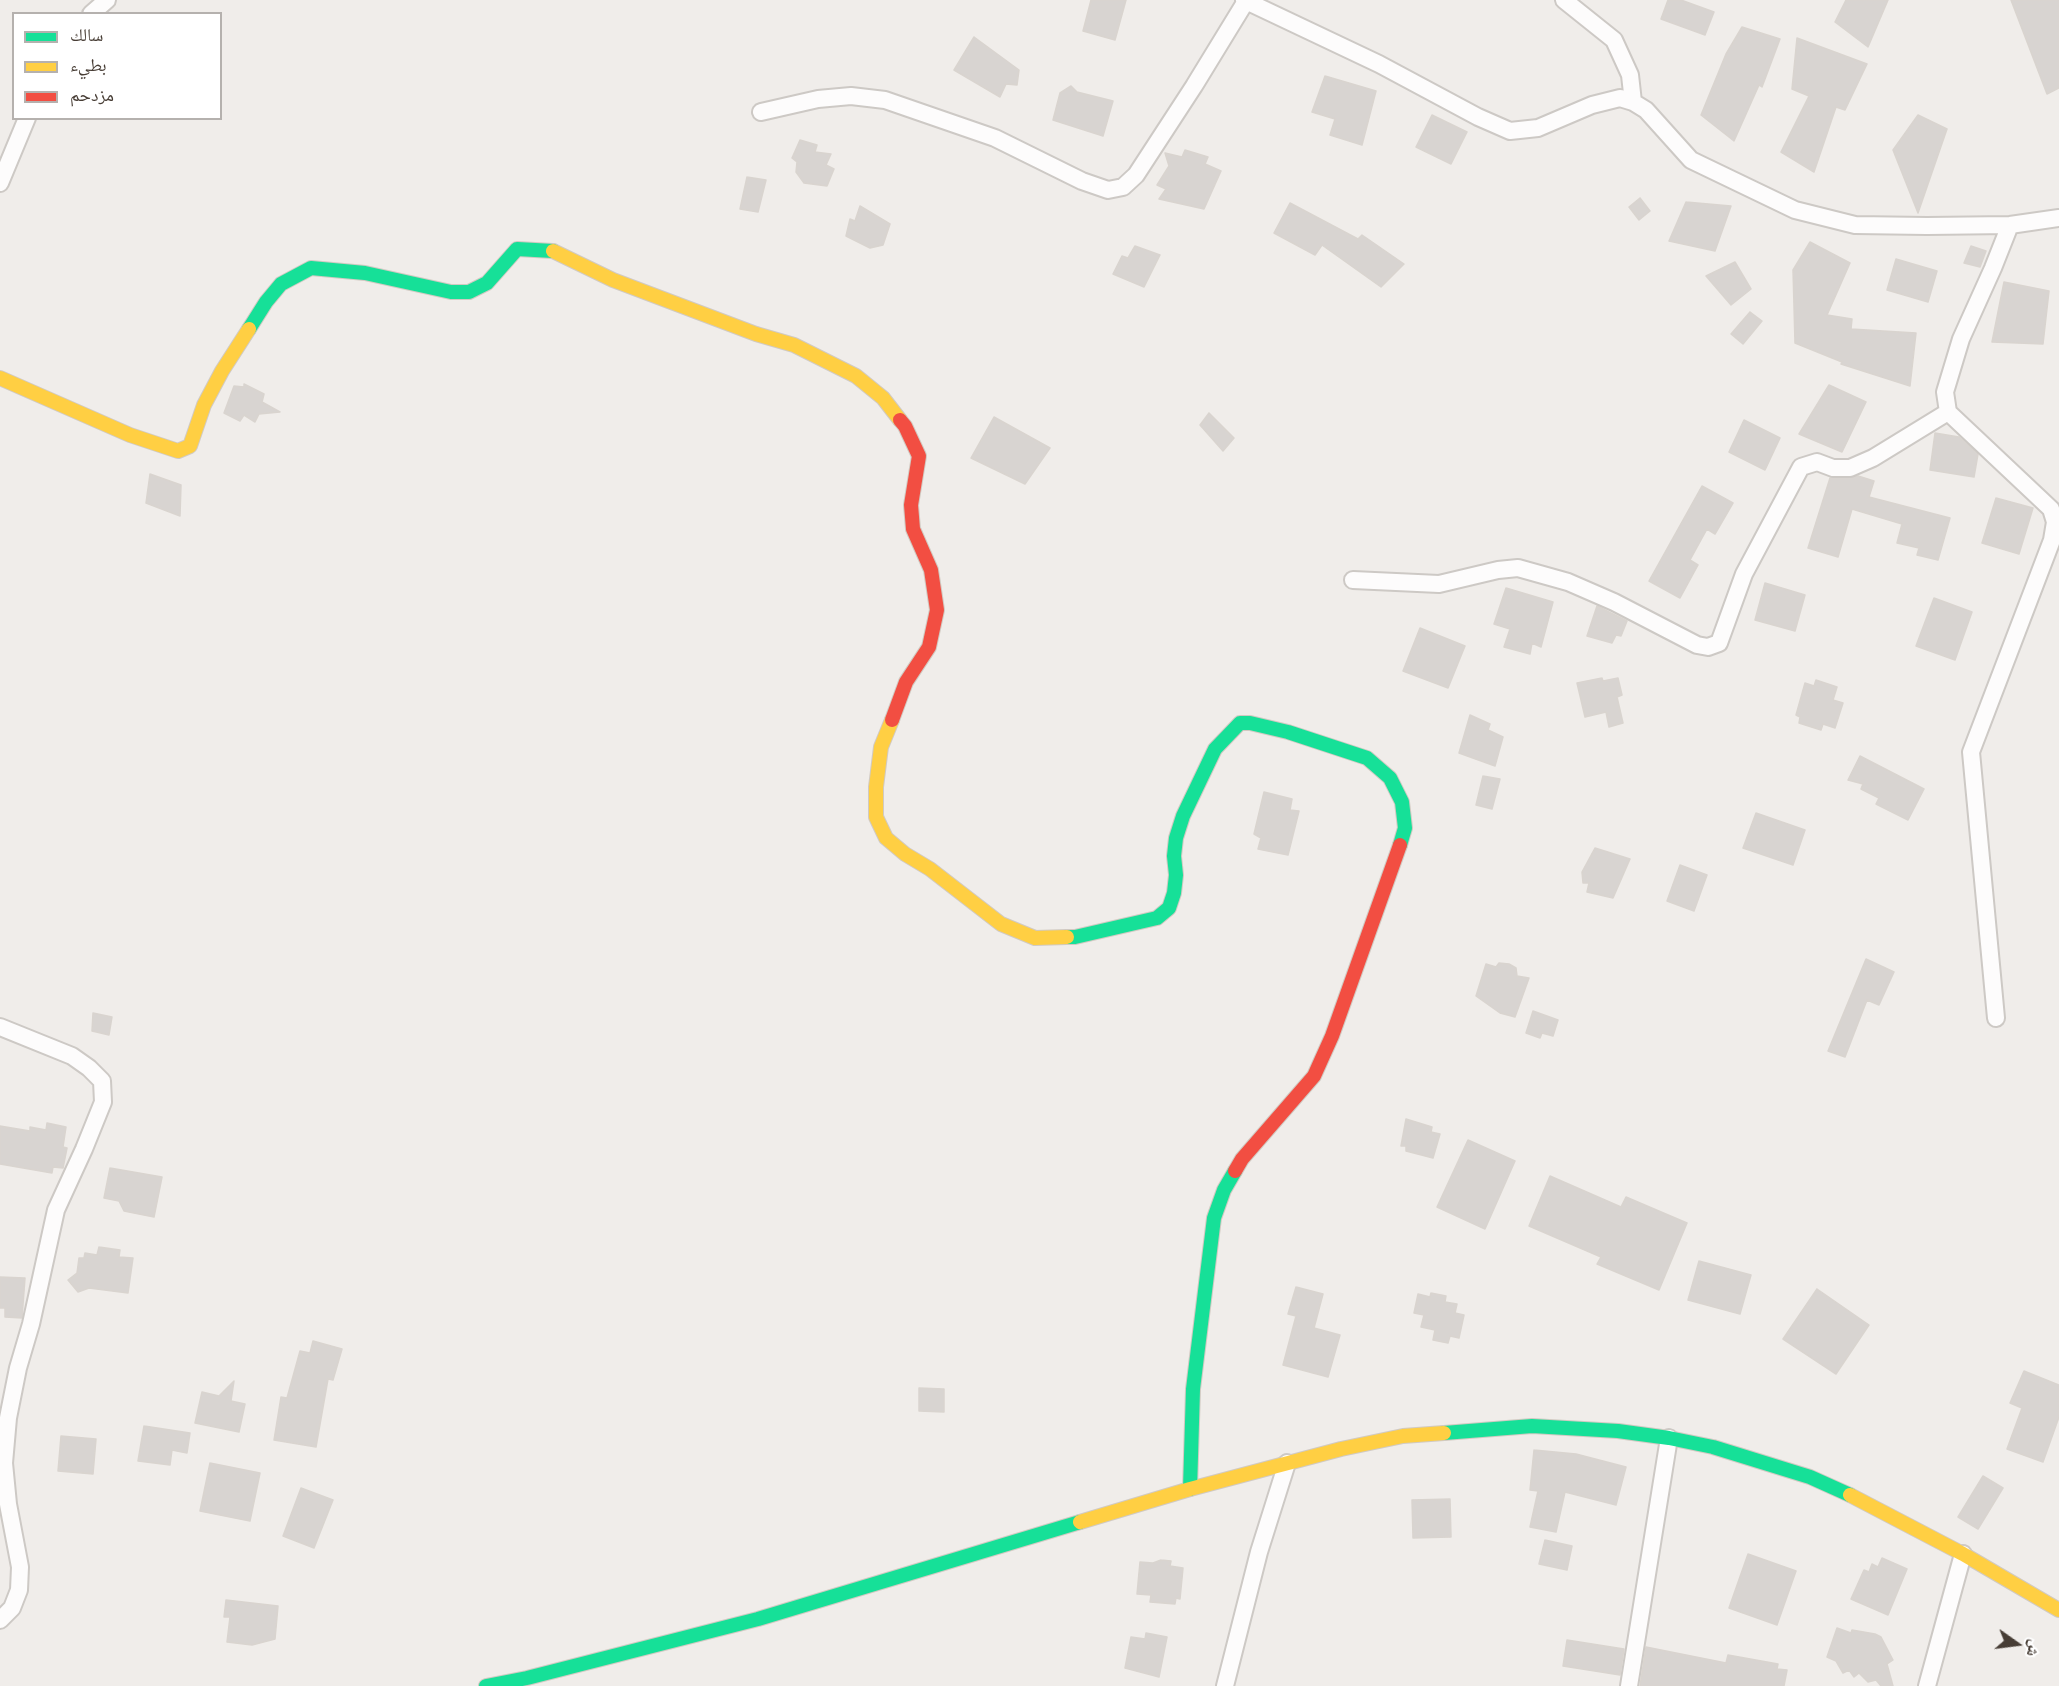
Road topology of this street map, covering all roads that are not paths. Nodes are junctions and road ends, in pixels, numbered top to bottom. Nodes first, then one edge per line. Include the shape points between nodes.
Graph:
1 (107, 0) edge
2 (1245, 0) edge
3 (1564, 0) edge
4 (93, 12) edge
5 (1634, 102) junction
6 (761, 112) dead end
7 (26, 120) edge
8 (0, 183) edge
9 (2059, 218) edge
10 (2010, 225) junction
11 (0, 378) edge
12 (1948, 412) junction
13 (1353, 580) dead end
14 (1996, 1018) dead end
15 (0, 1027) edge
16 (1669, 1438) junction
17 (1287, 1463) junction
18 (1190, 1489) junction
19 (1963, 1554) junction
20 (2059, 1610) edge
21 (0, 1620) edge
22 (486, 1686) edge
23 (1225, 1686) edge
24 (1629, 1686) edge
25 (1927, 1686) edge

1 - 4 street
2 - 5 street via 1510,131 1538,128 1592,105 1620,98
2 - 6 street via 1194,87 1136,175 1123,187 1108,190 1082,181 995,138 885,100 851,96 818,99
3 - 5 street via 1614,40 1630,75
5 - 10 street via 1691,160 1795,210 1855,225
7 - 8 street
9 - 10 street
10 - 12 street via 1960,339 1945,392
11 - 18 street via 130,435 178,451 189,446 222,371 281,284 311,268 365,273 451,292 469,291 487,283 517,249 553,251 613,280 794,345 856,376 883,398 905,426 919,456 911,505 913,529 931,570 937,610 929,647 906,682 881,747 876,817 886,838 1001,924 1035,938 1075,937 1157,918 1169,908 1176,875 1176,838 1183,816 1215,749 1240,723 1269,726 1367,758 1383,771 1402,802 1405,828 1332,1036 1314,1076 1242,1159 1214,1218 1193,1389
12 - 13 street via 1850,468 1833,468 1817,462 1801,467 1744,574 1719,643 1708,647 1568,582 1518,568 1439,584
12 - 14 street via 2051,509 2055,522 2052,540 1971,752
15 - 21 street via 72,1056 89,1068 102,1081 103,1101 56,1210 8,1418 4,1463 21,1567 12,1608
16 - 17 street via 1570,1427 1480,1428 1403,1436
16 - 19 street via 1713,1447 1810,1477
16 - 24 street
17 - 18 street
17 - 23 street via 1259,1552
18 - 22 street via 758,1618
19 - 20 street
19 - 25 street

